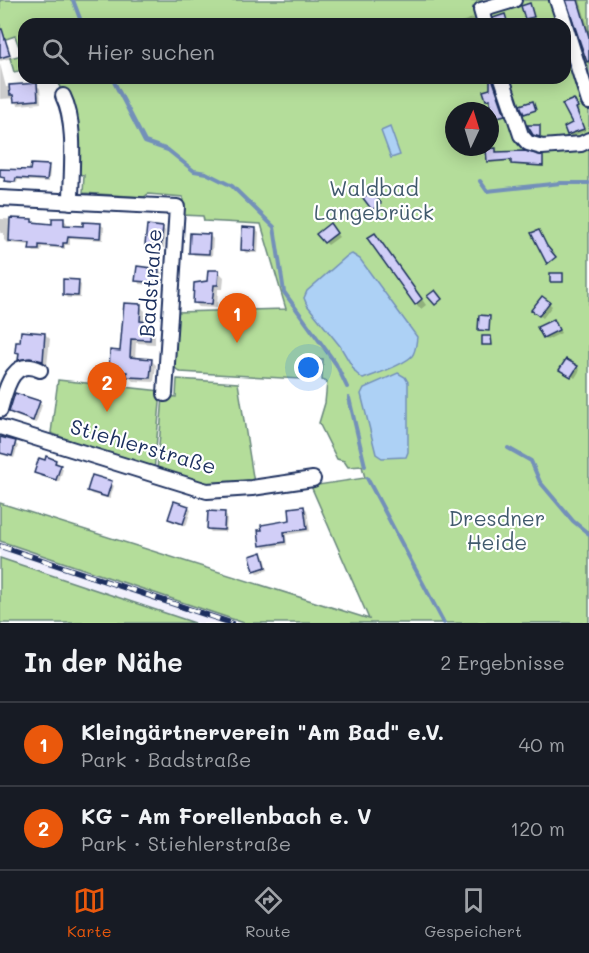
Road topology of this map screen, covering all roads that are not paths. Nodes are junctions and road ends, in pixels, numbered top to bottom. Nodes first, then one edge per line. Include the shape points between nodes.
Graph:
1 (514, 0) edge
2 (557, 0) edge
3 (483, 18) edge
4 (563, 18) edge
5 (571, 44) edge
6 (504, 84) edge
7 (63, 96) dead end
8 (589, 102) edge
9 (589, 140) edge
10 (0, 198) edge
11 (71, 202) junction
12 (40, 370) dead end
13 (165, 394) dead end
14 (0, 410) edge
15 (0, 427) edge
16 (313, 479) dead end

1 - 3 street via 481,10
2 - 4 street
5 - 8 street
6 - 9 street via 521,135 528,143 542,147
7 - 11 street via 70,125
10 - 11 street, Badstraße
11 - 13 street, Badstraße via 177,207
12 - 14 street via 17,370
15 - 16 street, Stiehlerstraße via 207,491

